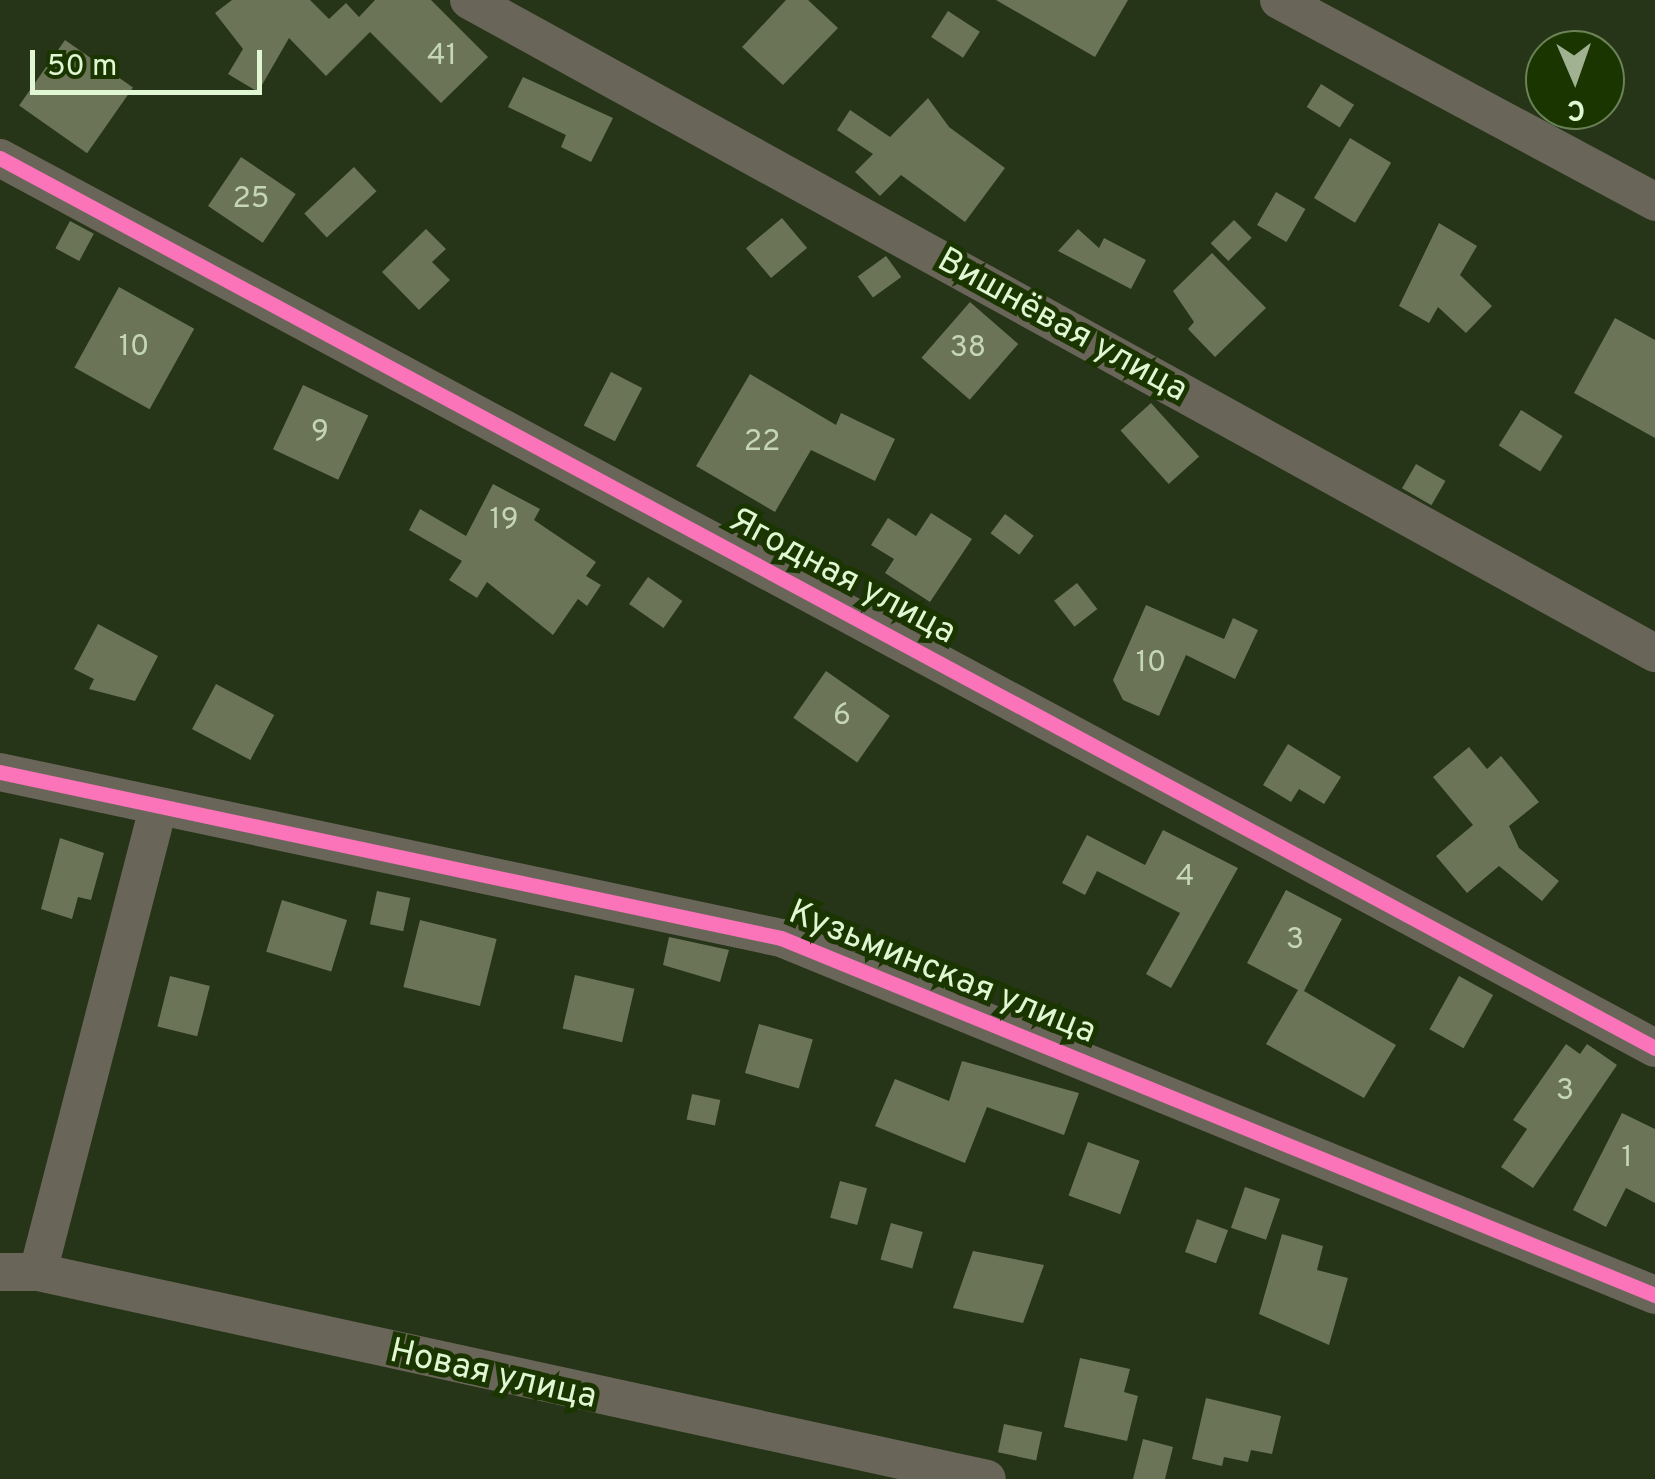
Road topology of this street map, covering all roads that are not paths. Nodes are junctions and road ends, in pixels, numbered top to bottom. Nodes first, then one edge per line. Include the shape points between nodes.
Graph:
1 (469, 0) edge
2 (1279, 0) edge
3 (0, 158) edge
4 (1655, 202) edge
5 (1655, 653) edge
6 (0, 748) edge
7 (0, 772) edge
8 (82, 790) junction
9 (158, 807) junction
10 (1655, 1048) edge
11 (0, 1272) edge
12 (38, 1272) junction
13 (1655, 1295) edge
14 (988, 1479) edge

1 - 5 street, Вишнёвая улица
2 - 4 street
3 - 10 street, Ягодная улица
6 - 8 street
7 - 8 street, Кузьминская улица
8 - 9 street, Кузьминская улица
9 - 12 street
9 - 13 street, Кузьминская улица via 781,938
11 - 12 street, Новая улица
12 - 14 street, Новая улица

